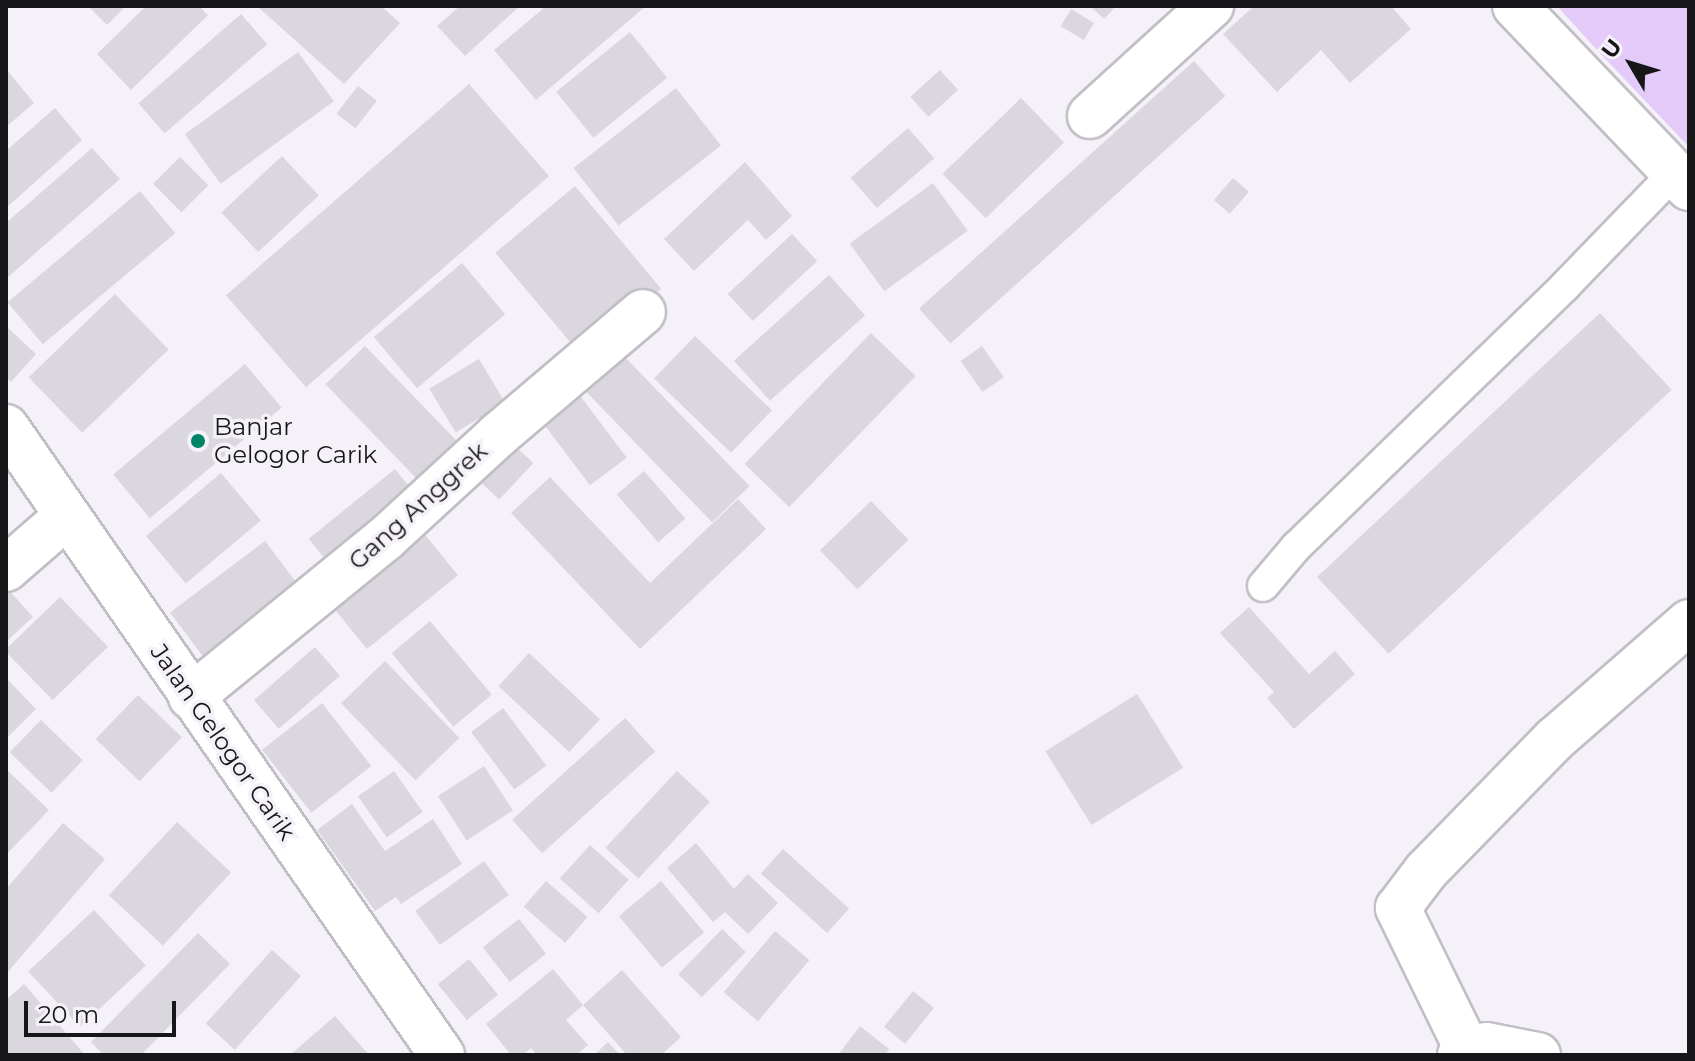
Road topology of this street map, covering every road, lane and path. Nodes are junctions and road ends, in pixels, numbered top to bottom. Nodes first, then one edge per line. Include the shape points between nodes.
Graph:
1 (1211, 6) edge
2 (1515, 6) edge
3 (1090, 116) dead end
4 (1681, 180) edge
5 (643, 312) dead end
6 (6, 427) edge
7 (67, 516) junction
8 (6, 569) edge
9 (1263, 586) dead end
10 (1689, 622) edge
11 (191, 697) junction
12 (1463, 1051) edge
13 (442, 1055) edge
14 (1538, 1055) edge

1 - 3 street
2 - 4 street
4 - 9 lane via 1296,547
5 - 11 street, Gang Anggrek via 385,539
6 - 7 street, Jalan Gelogor Carik
7 - 8 street
7 - 11 street, Jalan Gelogor Carik
10 - 12 street via 1555,739 1426,871 1398,908
11 - 13 street, Jalan Gelogor Carik
12 - 14 street via 1487,1045

